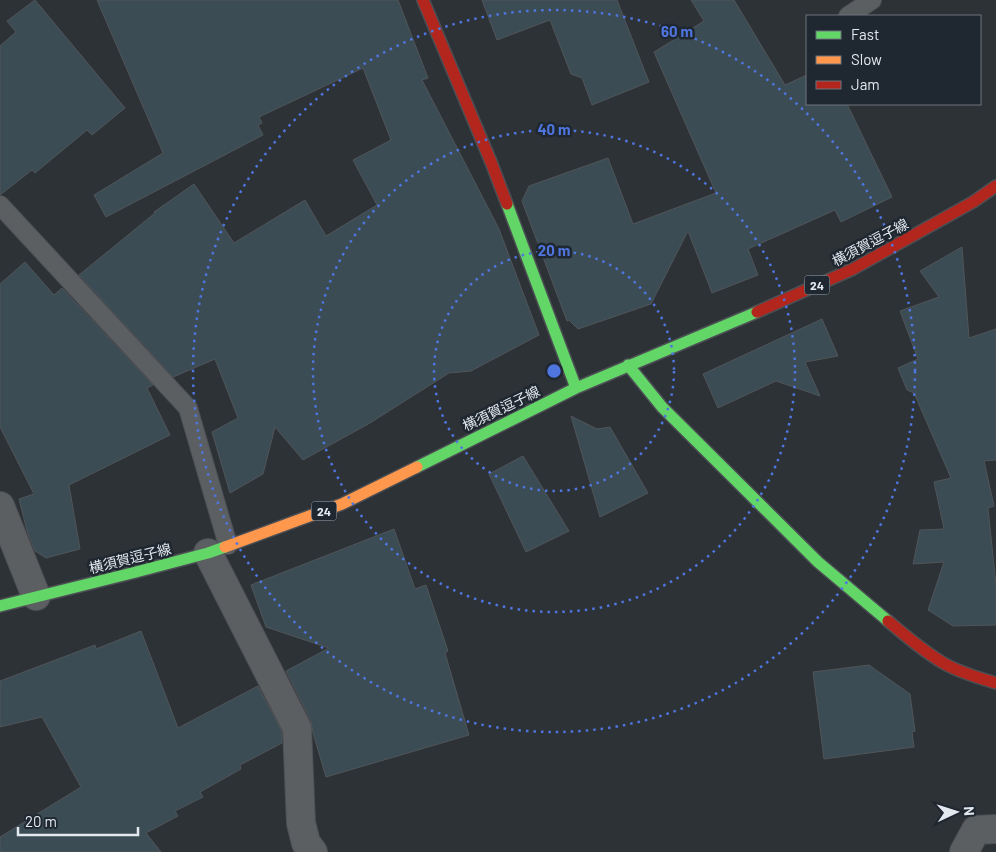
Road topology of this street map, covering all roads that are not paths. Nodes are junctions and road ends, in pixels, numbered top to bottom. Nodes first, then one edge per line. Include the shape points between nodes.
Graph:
1 (423, 0) edge
2 (872, 0) edge
3 (850, 15) edge
4 (996, 186) edge
5 (0, 205) edge
6 (628, 364) junction
7 (576, 388) junction
8 (0, 506) edge
9 (218, 549) junction
10 (36, 596) junction
11 (0, 606) edge
12 (996, 683) edge
13 (996, 829) edge
14 (313, 852) edge
15 (964, 852) edge

1 - 7 main road via 491,162
2 - 3 lane
4 - 6 main road, 横須賀逗子線 / 24 via 853,269 706,334
5 - 9 lane via 188,408
6 - 7 main road, 横須賀逗子線 / 24
6 - 12 main road via 662,407 818,562 912,641 945,664
7 - 9 main road, 横須賀逗子線 / 24 via 342,504
8 - 10 street
9 - 10 main road, 横須賀逗子線 / 24
9 - 14 street via 297,728 301,823 306,843
10 - 11 main road, 横須賀逗子線 / 24
13 - 15 street via 976,830

